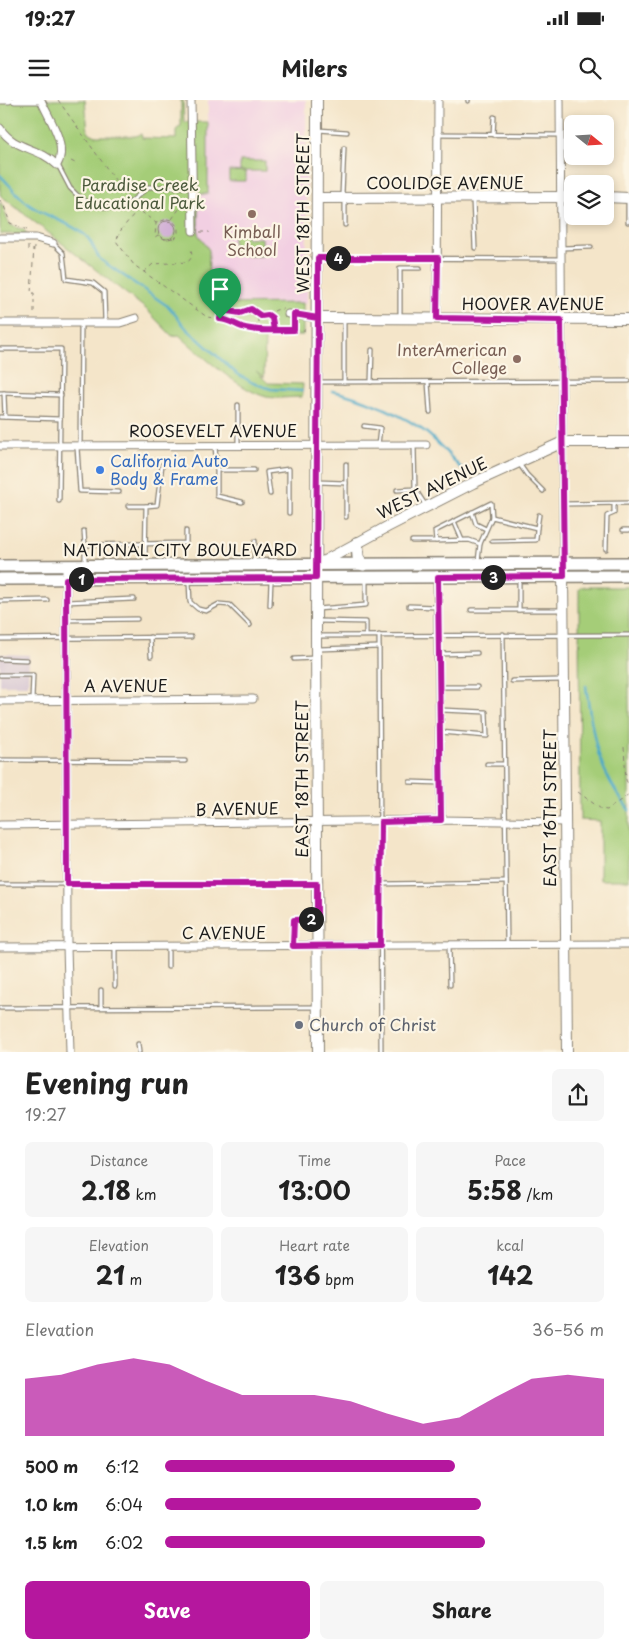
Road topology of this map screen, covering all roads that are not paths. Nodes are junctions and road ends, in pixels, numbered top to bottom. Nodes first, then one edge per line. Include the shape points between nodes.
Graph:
1 (0, 100) edge
2 (9, 100) edge
3 (15, 100) edge
4 (40, 100) edge
5 (191, 100) edge
6 (317, 100) edge
7 (438, 100) edge
8 (560, 100) edge
9 (494, 117) dead end
10 (0, 128) edge
11 (318, 130) junction
12 (347, 132) dead end
13 (437, 134) junction
14 (493, 135) junction
15 (560, 135) junction
16 (18, 145) joint
17 (344, 148) dead end
18 (38, 151) joint
19 (57, 164) junction
20 (192, 187) junction
21 (438, 197) junction
22 (473, 197) junction
23 (561, 197) junction
24 (614, 197) edge
25 (318, 198) junction
26 (344, 198) junction
27 (629, 198) edge
28 (628, 222) edge
29 (345, 224) dead end
30 (193, 232) dead end
31 (0, 238) edge
32 (52, 243) joint
33 (591, 247) dead end
34 (475, 248) dead end
35 (560, 248) junction
36 (318, 258) junction
37 (438, 258) junction
38 (560, 259) junction
39 (420, 268) dead end
40 (290, 313) road end
41 (136, 318) dead end
42 (318, 318) junction
43 (437, 318) junction
44 (400, 319) junction
45 (629, 319) edge
46 (344, 320) junction
47 (561, 320) junction
48 (0, 323) edge
49 (80, 323) junction
50 (105, 323) junction
51 (0, 349) edge
52 (372, 350) dead end
53 (629, 381) edge
54 (318, 382) junction
55 (344, 382) junction
56 (371, 382) junction
57 (428, 382) junction
58 (561, 382) junction
59 (2, 393) edge
60 (61, 396) junction
61 (238, 405) dead end
62 (430, 412) dead end
63 (0, 417) edge
64 (5, 417) junction
65 (60, 419) junction
66 (364, 426) dead end
67 (563, 442) junction
68 (629, 442) edge
69 (378, 445) junction
70 (414, 445) junction
71 (426, 445) dead end
72 (0, 446) edge
73 (60, 446) junction
74 (79, 446) junction
75 (215, 446) junction
76 (238, 446) junction
77 (317, 446) junction
78 (519, 462) junction
79 (346, 464) dead end
80 (162, 465) dead end
81 (216, 470) junction
82 (254, 470) dead end
83 (317, 482) junction
84 (346, 482) junction
85 (416, 489) junction
86 (397, 490) dead end
87 (543, 491) dead end
88 (119, 492) dead end
89 (270, 494) dead end
90 (59, 501) dead end
91 (242, 502) dead end
92 (629, 503) edge
93 (564, 504) junction
94 (614, 504) junction
95 (128, 506) dead end
96 (146, 506) junction
97 (426, 506) junction
98 (472, 512) junction
99 (289, 513) dead end
100 (539, 515) dead end
101 (346, 517) dead end
102 (492, 517) junction
103 (454, 522) junction
104 (537, 528) junction
105 (486, 529) junction
106 (84, 530) dead end
107 (623, 530) dead end
108 (629, 530) edge
109 (186, 531) dead end
110 (462, 540) junction
111 (255, 541) dead end
112 (412, 541) dead end
113 (436, 541) junction
114 (492, 541) dead end
115 (357, 543) junction
116 (145, 544) junction
117 (480, 544) junction
118 (85, 545) junction
119 (606, 549) dead end
120 (629, 563) edge
121 (437, 564) junction
122 (478, 564) junction
123 (564, 564) junction
124 (363, 565) junction
125 (0, 566) edge
126 (66, 566) junction
127 (86, 566) junction
128 (145, 566) junction
129 (254, 566) junction
130 (317, 566) junction
131 (519, 576) junction
132 (564, 576) junction
133 (629, 576) edge
134 (438, 577) junction
135 (188, 578) junction
136 (271, 578) junction
137 (316, 578) junction
138 (366, 578) junction
139 (0, 579) edge
140 (66, 579) junction
141 (134, 599) dead end
142 (47, 600) dead end
143 (0, 601) edge
144 (66, 602) junction
145 (270, 605) dead end
146 (409, 606) dead end
147 (438, 607) junction
148 (316, 609) junction
149 (471, 610) dead end
150 (519, 610) junction
151 (564, 610) junction
152 (66, 620) junction
153 (137, 620) dead end
154 (316, 621) junction
155 (250, 625) dead end
156 (502, 634) junction
157 (366, 635) junction
158 (379, 635) junction
159 (439, 635) junction
160 (564, 635) junction
161 (629, 635) edge
162 (316, 636) junction
163 (150, 637) junction
164 (191, 637) dead end
165 (66, 638) junction
166 (0, 639) edge
167 (379, 647) junction
168 (477, 653) dead end
169 (316, 654) junction
170 (439, 654) junction
171 (151, 656) dead end
172 (0, 659) edge
173 (294, 659) dead end
174 (27, 660) dead end
175 (0, 675) edge
176 (564, 680) junction
177 (512, 681) dead end
178 (440, 687) junction
179 (477, 687) dead end
180 (253, 699) dead end
181 (32, 700) junction
182 (66, 700) junction
183 (0, 701) edge
184 (440, 710) junction
185 (440, 732) junction
186 (0, 760) edge
187 (66, 760) junction
188 (185, 761) dead end
189 (487, 764) dead end
190 (504, 764) junction
191 (410, 782) dead end
192 (440, 783) junction
193 (441, 820) junction
194 (505, 821) junction
195 (317, 822) junction
196 (381, 822) junction
197 (565, 822) junction
198 (66, 824) junction
199 (0, 825) edge
200 (506, 882) junction
201 (0, 884) edge
202 (67, 884) junction
203 (317, 884) junction
204 (380, 884) junction
205 (317, 919) junction
206 (449, 944) junction
207 (507, 944) junction
208 (566, 944) junction
209 (629, 944) edge
210 (380, 945) junction
211 (168, 946) junction
212 (293, 946) junction
213 (317, 946) junction
214 (0, 947) edge
215 (67, 947) junction
216 (114, 947) junction
217 (168, 968) dead end
218 (115, 986) dead end
219 (450, 986) dead end
220 (101, 990) dead end
221 (69, 1007) junction
222 (101, 1007) junction
223 (317, 1007) junction
224 (0, 1008) edge
225 (138, 1044) dead end
226 (70, 1052) edge
227 (138, 1052) edge
228 (318, 1052) edge
229 (381, 1052) edge
230 (567, 1052) edge

1 - 2 street
3 - 4 street
4 - 19 street via 58,136 61,151
5 - 20 street
6 - 11 street, WEST 18TH STREET
7 - 13 street
8 - 15 street
9 - 14 lane
10 - 16 lane
11 - 12 lane
11 - 25 street, WEST 18TH STREET
13 - 14 lane
13 - 21 street
14 - 15 lane
15 - 23 street
16 - 18 street
17 - 26 lane
18 - 19 lane
19 - 20 lane via 70,188 89,203 108,208 119,208 131,202 148,187
20 - 30 street
21 - 22 street, COOLIDGE AVENUE
21 - 26 street, COOLIDGE AVENUE
21 - 37 street
22 - 23 street, COOLIDGE AVENUE
22 - 34 lane
23 - 35 street
24 - 27 street
25 - 26 street, COOLIDGE AVENUE
25 - 36 street, WEST 18TH STREET
26 - 29 lane
27 - 28 lane
31 - 32 street via 31,238
32 - 50 lane via 63,253 66,279 92,283 104,292
33 - 35 lane
35 - 38 street
36 - 37 lane
36 - 42 street, WEST 18TH STREET
37 - 38 lane
37 - 43 street
38 - 47 street
39 - 44 lane via 400,268
40 - 42 street, HOOVER AVENUE
41 - 50 street
42 - 46 street, HOOVER AVENUE
42 - 54 street, WEST 18TH STREET
43 - 44 street, HOOVER AVENUE
43 - 47 street, HOOVER AVENUE
44 - 46 street, HOOVER AVENUE
45 - 47 street, HOOVER AVENUE
46 - 55 lane
47 - 58 street
48 - 49 street
49 - 50 street
49 - 74 lane
51 - 60 lane via 61,349
52 - 56 lane
53 - 58 lane
54 - 55 lane
54 - 77 street, WEST 18TH STREET
55 - 56 lane
56 - 57 lane
57 - 58 lane
57 - 62 lane
58 - 67 street
59 - 60 lane
59 - 64 lane
60 - 65 lane
61 - 76 lane
63 - 64 lane
64 - 65 lane
65 - 73 lane
66 - 69 lane via 380,428
67 - 68 street
67 - 78 street, WEST AVENUE
67 - 93 street
69 - 70 street, ROOSEVELT AVENUE
69 - 77 street, ROOSEVELT AVENUE
70 - 71 street, ROOSEVELT AVENUE
70 - 85 lane
72 - 73 street, ROOSEVELT AVENUE
73 - 74 street, ROOSEVELT AVENUE
73 - 90 lane
74 - 75 street, ROOSEVELT AVENUE
74 - 88 lane via 80,490
75 - 76 street, ROOSEVELT AVENUE
75 - 81 lane
76 - 77 street, ROOSEVELT AVENUE
77 - 83 street, WEST 18TH STREET
78 - 87 lane
78 - 97 street, WEST AVENUE
79 - 84 lane
80 - 96 lane via 157,505
81 - 82 lane
81 - 91 lane via 217,496
83 - 84 lane
83 - 130 street, WEST 18TH STREET
84 - 101 lane
85 - 86 lane
85 - 97 lane
89 - 99 lane via 267,472 289,469
92 - 94 lane
93 - 94 lane
93 - 123 street
94 - 119 lane via 614,513 607,516
95 - 96 lane
96 - 116 lane
97 - 115 street, WEST AVENUE
98 - 102 lane via 491,503
98 - 103 lane
98 - 105 lane via 476,524
100 - 104 lane
102 - 104 lane
102 - 105 lane
103 - 110 lane
103 - 113 lane via 435,531
104 - 114 lane via 536,540
105 - 117 lane
106 - 118 lane
107 - 108 lane
109 - 116 lane via 186,544
110 - 113 lane
110 - 117 lane
111 - 129 lane
112 - 113 lane
115 - 124 main road via 358,557
115 - 130 street, WEST AVENUE
116 - 118 lane
116 - 128 lane
117 - 122 lane
118 - 127 lane
120 - 123 main road, NATIONAL CITY BOULEVARD
121 - 122 main road, NATIONAL CITY BOULEVARD
121 - 124 main road, NATIONAL CITY BOULEVARD
121 - 134 street
122 - 123 main road, NATIONAL CITY BOULEVARD
123 - 132 street, EAST 16TH STREET
124 - 130 main road, NATIONAL CITY BOULEVARD
125 - 126 main road, NATIONAL CITY BOULEVARD
126 - 127 main road, NATIONAL CITY BOULEVARD
126 - 140 street
127 - 128 main road, NATIONAL CITY BOULEVARD
128 - 129 main road, NATIONAL CITY BOULEVARD
129 - 130 main road, NATIONAL CITY BOULEVARD
130 - 137 street, EAST 18TH STREET
131 - 132 main road, NATIONAL CITY BOULEVARD
131 - 134 main road, NATIONAL CITY BOULEVARD
131 - 150 lane
132 - 133 main road, NATIONAL CITY BOULEVARD
132 - 151 street, EAST 16TH STREET
134 - 138 main road, NATIONAL CITY BOULEVARD
134 - 147 street
135 - 136 main road, NATIONAL CITY BOULEVARD
135 - 140 main road, NATIONAL CITY BOULEVARD
135 - 155 lane via 190,602 198,609 206,611 219,604 230,605
136 - 137 main road, NATIONAL CITY BOULEVARD
136 - 145 lane
137 - 138 main road, NATIONAL CITY BOULEVARD
137 - 148 street, EAST 18TH STREET
138 - 148 lane via 366,605
139 - 140 main road, NATIONAL CITY BOULEVARD
140 - 144 street
141 - 144 lane
142 - 143 lane
144 - 152 street
146 - 147 lane
147 - 159 street
148 - 154 street, EAST 18TH STREET
149 - 150 lane
150 - 151 lane
151 - 160 street, EAST 16TH STREET
152 - 153 lane
152 - 165 street
154 - 157 lane via 366,622
154 - 162 street, EAST 18TH STREET
156 - 159 lane
156 - 160 lane
156 - 190 lane
157 - 158 lane
157 - 162 lane
158 - 159 lane
158 - 167 lane
159 - 170 street
160 - 161 lane
160 - 176 street, EAST 16TH STREET
162 - 169 street, EAST 18TH STREET
163 - 164 lane
163 - 165 lane
163 - 171 lane
165 - 166 lane
165 - 182 street
167 - 169 lane
167 - 196 lane
168 - 170 lane
169 - 173 lane
169 - 195 street, EAST 18TH STREET
170 - 178 street
172 - 174 lane
175 - 181 lane via 33,676
176 - 177 lane
176 - 197 street, EAST 16TH STREET
178 - 179 lane
178 - 184 street
180 - 182 street, A AVENUE
181 - 182 street, A AVENUE
181 - 183 street, A AVENUE
182 - 187 street
184 - 185 street
184 - 185 lane via 486,712 487,736
185 - 192 street
186 - 187 lane
187 - 188 lane
187 - 198 street
189 - 190 lane
190 - 194 lane
191 - 192 lane
192 - 193 street
193 - 194 street, B AVENUE
193 - 196 street, B AVENUE
194 - 197 street, B AVENUE
194 - 200 lane
195 - 196 street, B AVENUE
195 - 198 street, B AVENUE
195 - 203 street, EAST 18TH STREET
196 - 204 lane
197 - 208 street, EAST 16TH STREET
198 - 199 street, B AVENUE
198 - 202 street
200 - 204 lane
200 - 207 lane
201 - 202 lane
202 - 203 lane
202 - 215 street
203 - 205 street, EAST 18TH STREET
204 - 210 lane
205 - 212 lane via 294,920
205 - 213 street, EAST 18TH STREET
206 - 207 street, C AVENUE
206 - 210 street, C AVENUE
206 - 219 lane
207 - 208 street, C AVENUE
208 - 209 street, C AVENUE
208 - 230 street, EAST 16TH STREET
210 - 213 street, C AVENUE
210 - 229 lane
211 - 212 street, C AVENUE
211 - 216 street, C AVENUE
211 - 217 lane
212 - 213 street, C AVENUE
213 - 223 street, EAST 18TH STREET
214 - 215 street, C AVENUE
215 - 216 street, C AVENUE
215 - 221 street
216 - 218 lane
220 - 222 lane
221 - 222 lane
221 - 224 lane
221 - 226 street
222 - 223 lane
223 - 228 street, EAST 18TH STREET
225 - 227 lane

